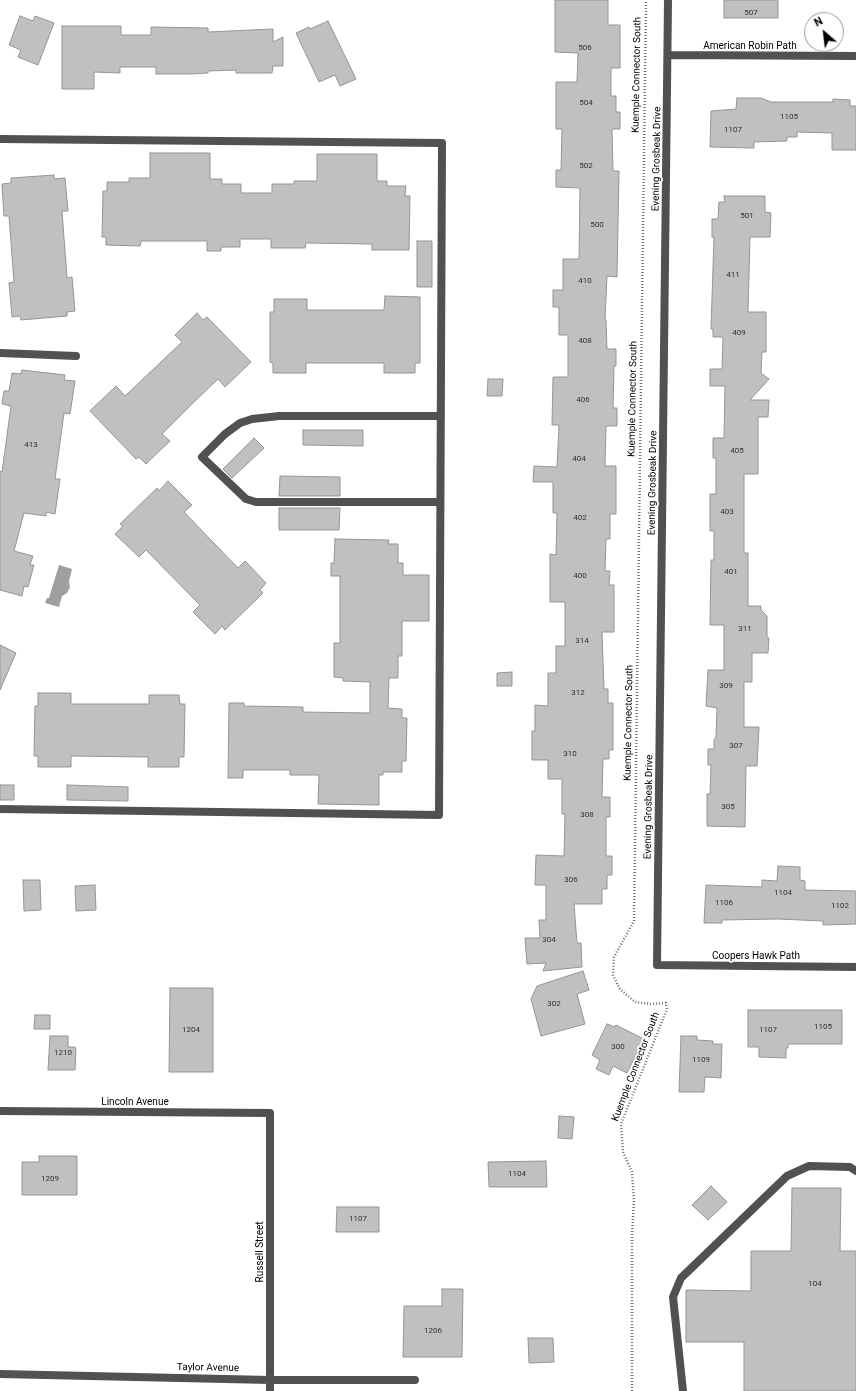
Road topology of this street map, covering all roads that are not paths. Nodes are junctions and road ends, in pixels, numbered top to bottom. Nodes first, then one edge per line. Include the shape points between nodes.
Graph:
1 (668, 0) edge
2 (668, 55) junction
3 (856, 56) edge
4 (0, 139) edge
5 (0, 353) edge
6 (76, 356) dead end
7 (441, 416) junction
8 (440, 502) junction
9 (0, 809) edge
10 (657, 965) joint
11 (856, 967) edge
12 (0, 1111) edge
13 (270, 1113) joint
14 (856, 1171) edge
15 (0, 1374) edge
16 (270, 1380) junction
17 (415, 1380) dead end
18 (270, 1391) edge
19 (683, 1391) edge

1 - 2 street, Evening Grosbeak Drive
2 - 3 street, American Robin Path
2 - 10 street, Evening Grosbeak Drive
4 - 7 street via 442,143
5 - 6 street
7 - 8 street
7 - 8 street via 280,416 252,419 240,423 225,434 202,457 246,499 256,502
8 - 9 street via 439,816
10 - 11 street, Coopers Hawk Path
12 - 13 street, Lincoln Avenue
13 - 16 street, Russell Street
14 - 19 street via 850,1167 809,1166 787,1176 680,1278 673,1297
15 - 16 street, Taylor Avenue
16 - 17 street, Taylor Avenue
16 - 18 street, Russell Street

